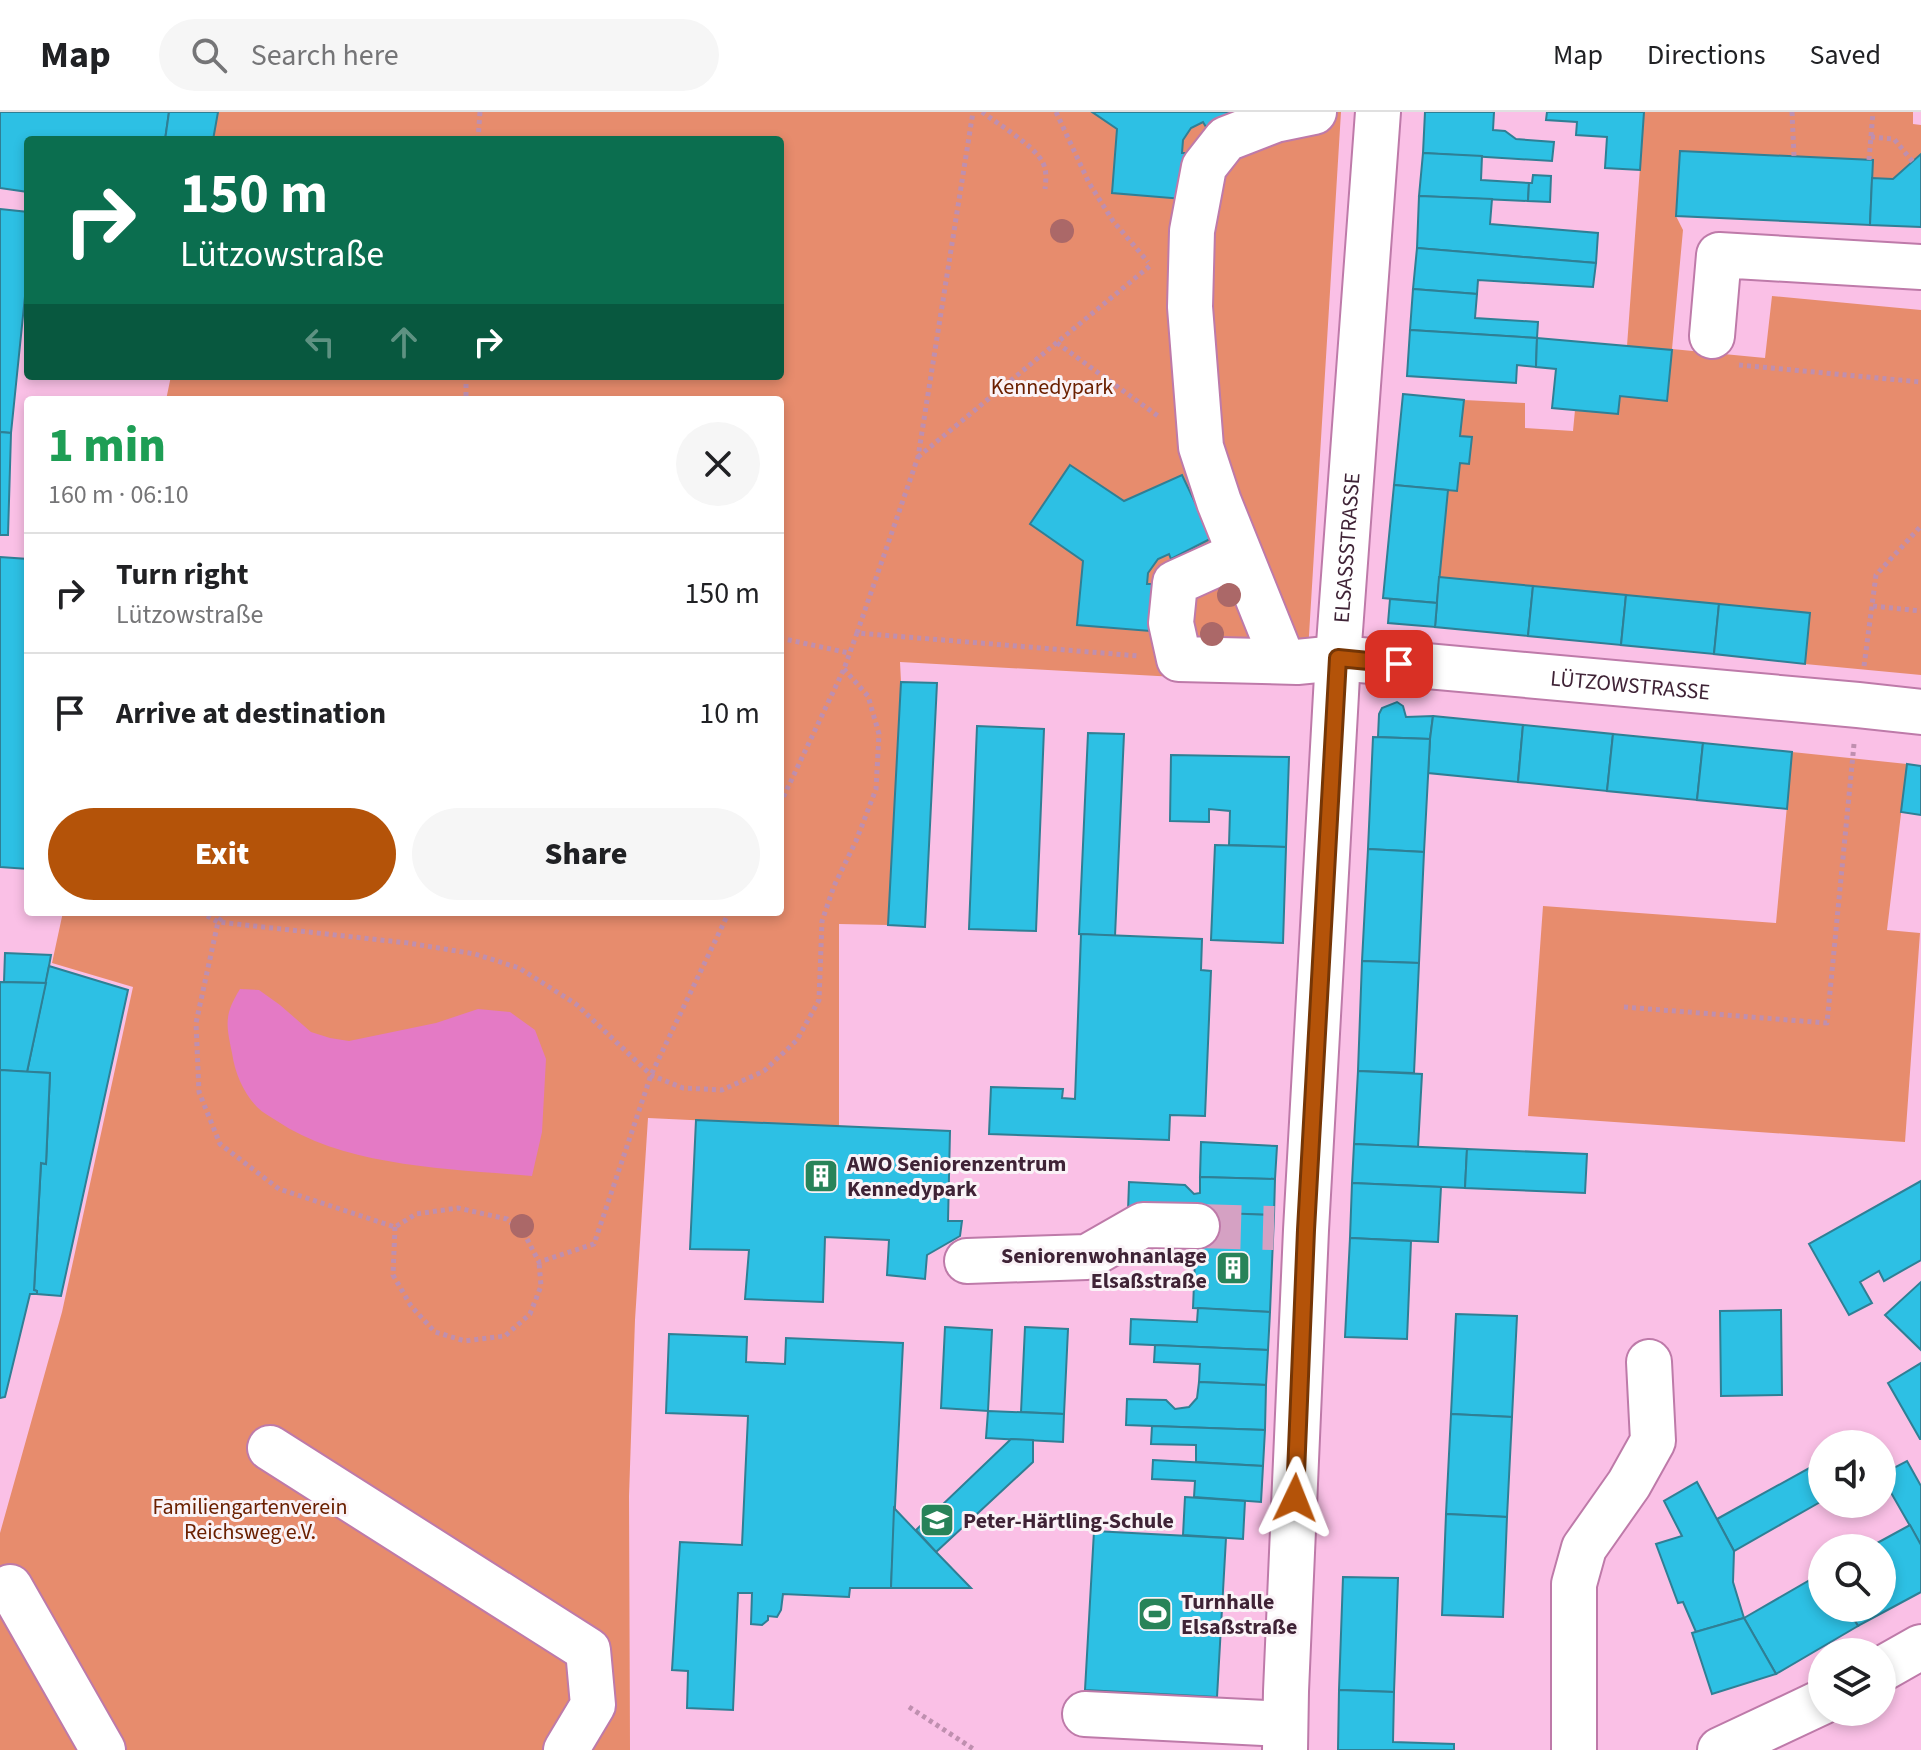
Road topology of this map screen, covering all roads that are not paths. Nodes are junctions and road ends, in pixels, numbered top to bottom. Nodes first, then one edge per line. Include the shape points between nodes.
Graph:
1 (1314, 112) edge
2 (1378, 112) edge
3 (1921, 267) edge
4 (1723, 350) road end
5 (1239, 554) junction
6 (1338, 658) junction
7 (1283, 661) junction
8 (1921, 712) edge
9 (1197, 1226) tunnel mouth
10 (967, 1261) dead end
11 (1649, 1362) dead end
12 (270, 1448) dead end
13 (10, 1587) dead end
14 (1921, 1647) edge
15 (1896, 1661) edge
16 (1808, 1709) edge
17 (1085, 1714) dead end
18 (1285, 1737) edge
19 (103, 1750) edge
20 (566, 1750) edge
21 (1574, 1750) edge
22 (1720, 1750) edge

1 - 5 street via 1226,139 1204,167 1192,231 1190,307 1201,447
2 - 6 street, ELSASSSTRASSE
3 - 4 street via 1719,255
5 - 7 street
5 - 7 street, LÜTZOWSTRASSE via 1175,583 1171,623 1179,659
6 - 7 street, LÜTZOWSTRASSE
6 - 8 street, LÜTZOWSTRASSE
6 - 18 street, ELSASSSTRASSE via 1290,1229
9 - 10 street via 1143,1225 1087,1257
11 - 21 street via 1653,1441 1584,1548 1574,1584
12 - 20 street via 588,1650 593,1705
13 - 19 street
14 - 15 street
16 - 22 street
17 - 18 street

